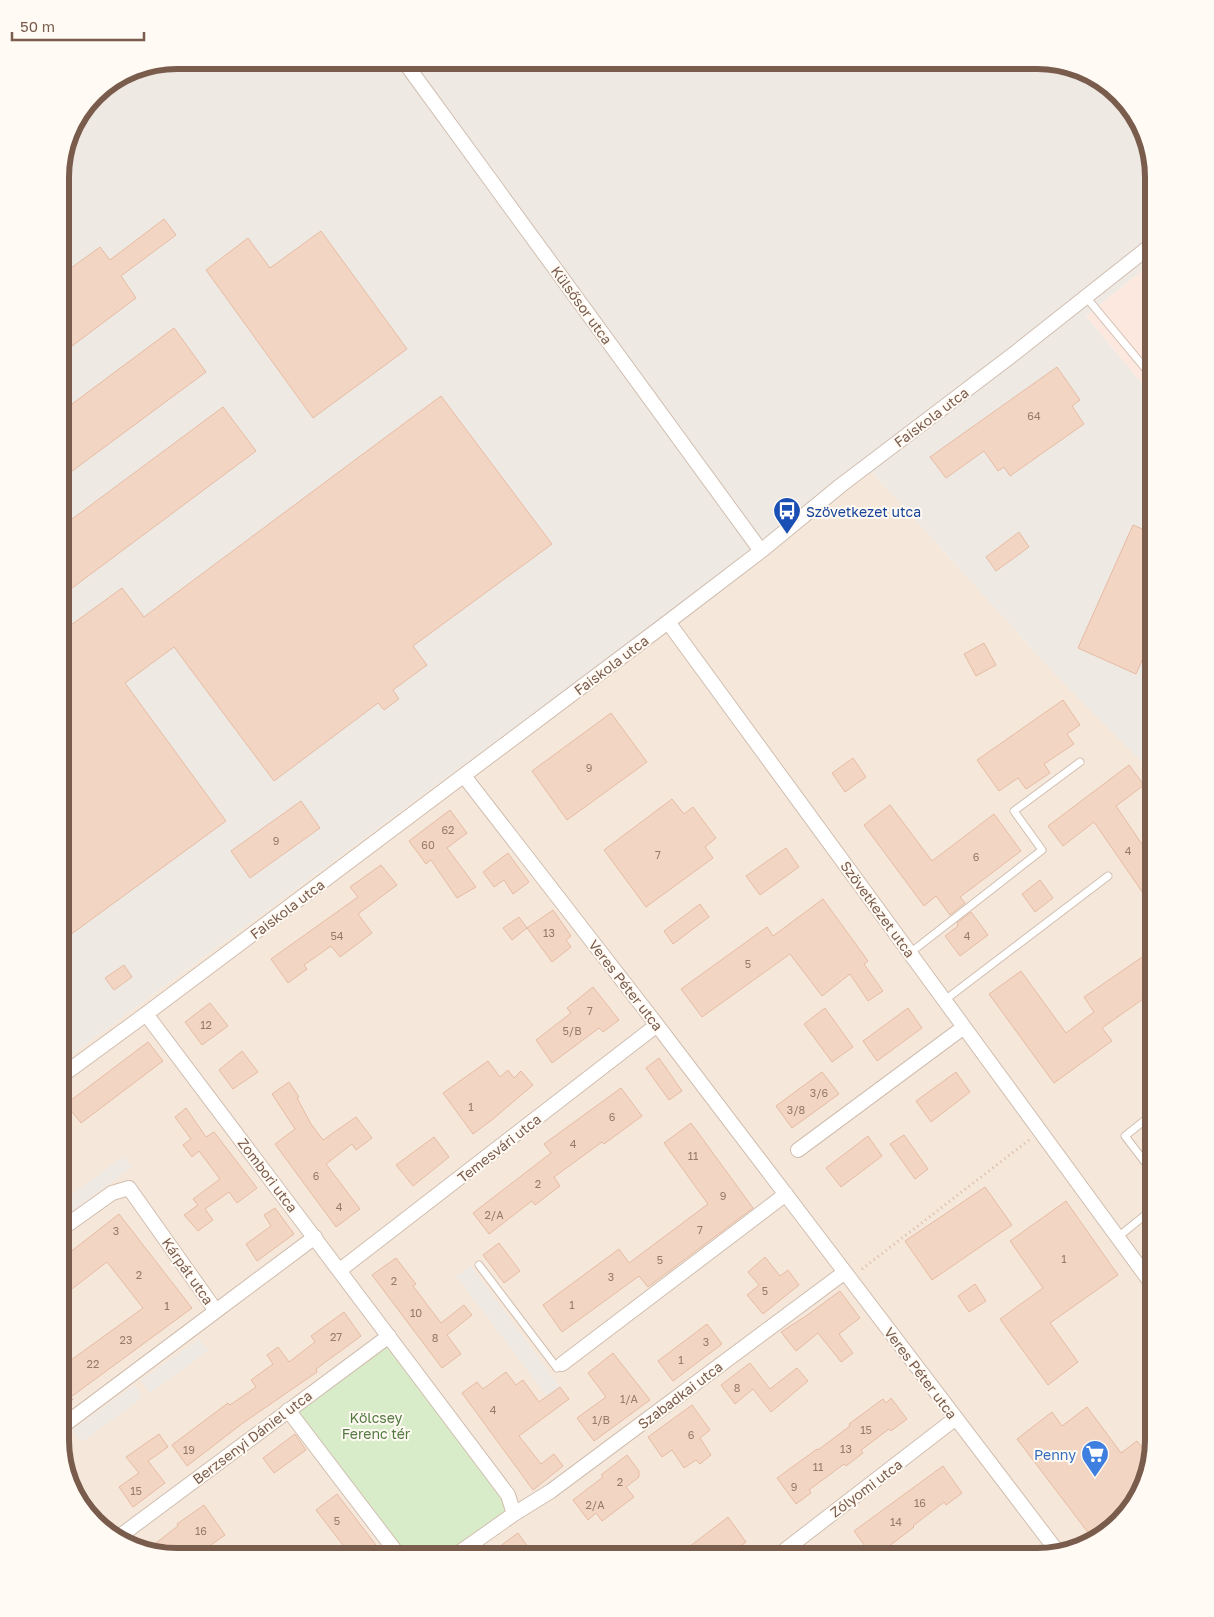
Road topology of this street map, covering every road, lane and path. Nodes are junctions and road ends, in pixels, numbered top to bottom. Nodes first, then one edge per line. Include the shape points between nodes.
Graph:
1 (410, 69) edge
2 (1145, 250) edge
3 (1085, 296) junction
4 (1145, 368) edge
5 (761, 551) junction
6 (668, 622) junction
7 (1080, 762) dead end
8 (464, 776) junction
9 (1108, 876) dead end
10 (910, 953) junction
11 (945, 1000) junction
12 (146, 1014) junction
13 (657, 1025) junction
14 (964, 1028) junction
15 (69, 1070) edge
16 (1145, 1121) edge
17 (1040, 1131) junction
18 (798, 1150) dead end
19 (1145, 1162) edge
20 (786, 1194) junction
21 (1145, 1215) edge
22 (69, 1223) edge
23 (1118, 1237) junction
24 (315, 1238) junction
25 (478, 1265) dead end
26 (340, 1270) junction
27 (1145, 1274) edge
28 (847, 1275) junction
29 (216, 1311) junction
30 (389, 1336) junction
31 (562, 1364) joint
32 (69, 1395) edge
33 (288, 1410) junction
34 (81, 1412) junction
35 (956, 1418) junction
36 (69, 1421) edge
37 (514, 1514) junction
38 (124, 1534) edge
39 (1054, 1547) edge
40 (393, 1548) edge
41 (476, 1548) edge
42 (788, 1548) edge

1 - 5 street, Külsősor utca
2 - 3 street, Faiskola utca
3 - 4 lane
3 - 5 street, Faiskola utca
5 - 6 street, Faiskola utca
6 - 8 street, Faiskola utca
6 - 10 street, Szövetkezet utca
7 - 10 lane via 1014,811 1042,850
8 - 12 street, Faiskola utca
8 - 13 street, Veres Péter utca
9 - 11 lane
10 - 11 street, Szövetkezet utca
11 - 14 street, Szövetkezet utca
12 - 15 street, Faiskola utca
12 - 24 street, Zombori utca
13 - 20 street, Veres Péter utca
13 - 26 street, Temesvári utca
14 - 17 street, Szövetkezet utca
14 - 18 street
16 - 19 lane via 1125,1136
17 - 23 street, Szövetkezet utca
17 - 28 path
20 - 28 street, Veres Péter utca
20 - 31 street
21 - 23 lane
22 - 29 street, Kárpát utca via 112,1192 129,1188
23 - 27 street, Szövetkezet utca
24 - 26 street, Zombori utca
24 - 29 street
25 - 31 lane via 557,1368
26 - 30 street, Zombori utca
28 - 35 street, Veres Péter utca
28 - 37 street, Szabadkai utca via 551,1491
29 - 34 street, Kárpát utca
30 - 33 street, Berzsenyi Dániel utca
30 - 37 street via 508,1495
32 - 34 path
33 - 38 street, Berzsenyi Dániel utca
33 - 40 street
34 - 36 street, Kárpát utca
35 - 39 street, Veres Péter utca
35 - 42 street, Zólyomi utca
37 - 41 street

